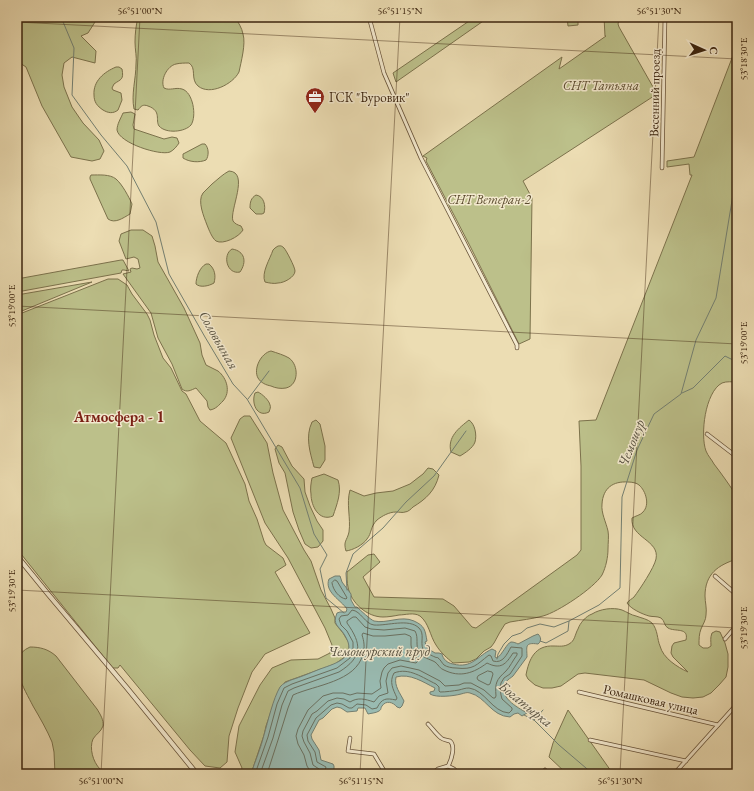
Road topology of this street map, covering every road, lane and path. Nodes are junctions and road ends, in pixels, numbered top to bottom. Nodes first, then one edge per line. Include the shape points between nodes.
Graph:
1 (369, 17) edge
2 (665, 17) edge
3 (662, 168) dead end
4 (517, 348) dead end
5 (707, 434) dead end
6 (737, 457) edge
7 (17, 556) edge
8 (715, 576) dead end
9 (737, 595) edge
10 (737, 625) edge
11 (726, 639) dead end
12 (579, 692) dead end
13 (737, 704) edge
14 (428, 724) dead end
15 (718, 725) junction
16 (350, 738) dead end
17 (590, 740) dead end
18 (686, 761) junction
19 (448, 766) junction
20 (545, 770) dead end
21 (197, 774) edge
22 (386, 774) edge
23 (432, 774) edge
24 (459, 774) edge
25 (549, 774) edge
26 (674, 774) edge

1 - 4 street via 384,73 421,158
2 - 3 street, Весенний проезд
5 - 6 street
7 - 21 street
8 - 9 street
10 - 11 street
12 - 15 street, Ромашковая улица
13 - 15 street
14 - 19 street via 440,738 451,743 453,753
15 - 18 street
16 - 22 street via 348,751 374,754
17 - 18 street
18 - 26 street
19 - 23 street
19 - 24 street
20 - 25 street

